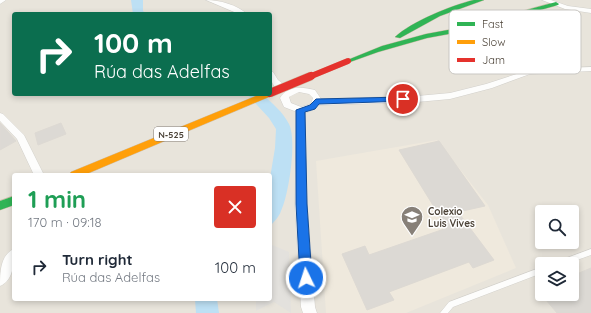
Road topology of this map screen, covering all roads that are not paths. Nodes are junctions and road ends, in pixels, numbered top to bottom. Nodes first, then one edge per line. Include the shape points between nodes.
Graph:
1 (3, 0) edge
2 (209, 0) edge
3 (481, 0) edge
4 (0, 2) edge
5 (550, 2) edge
6 (521, 10) edge
7 (591, 11) edge
8 (240, 12) edge
9 (449, 22) edge
10 (449, 30) edge
11 (373, 51) junction
12 (581, 69) edge
13 (591, 69) edge
14 (523, 74) edge
15 (272, 78) edge
16 (288, 92) junction
17 (272, 93) edge
18 (264, 96) edge
19 (316, 102) junction
20 (300, 110) junction
21 (0, 116) edge
22 (38, 173) edge
23 (79, 173) edge
24 (12, 201) edge
25 (0, 206) edge
26 (591, 252) edge
27 (577, 257) edge
28 (12, 258) edge
29 (535, 273) edge
30 (0, 279) edge
31 (310, 313) edge
32 (444, 313) edge

1 - 4 street
2 - 8 street
3 - 11 highway via 434,15
5 - 6 highway
5 - 7 street
9 - 11 highway, N-525
10 - 11 highway
11 - 17 highway, N-525, bridge
12 - 13 street
14 - 19 street via 450,96
15 - 16 street
16 - 19 street via 308,90 315,95
16 - 20 street via 284,98 287,105
18 - 23 highway, N-525
19 - 20 street via 312,107
20 - 31 street via 301,204
21 - 22 street via 21,137
24 - 25 highway
26 - 27 lane
28 - 30 street
29 - 32 lane via 451,304

